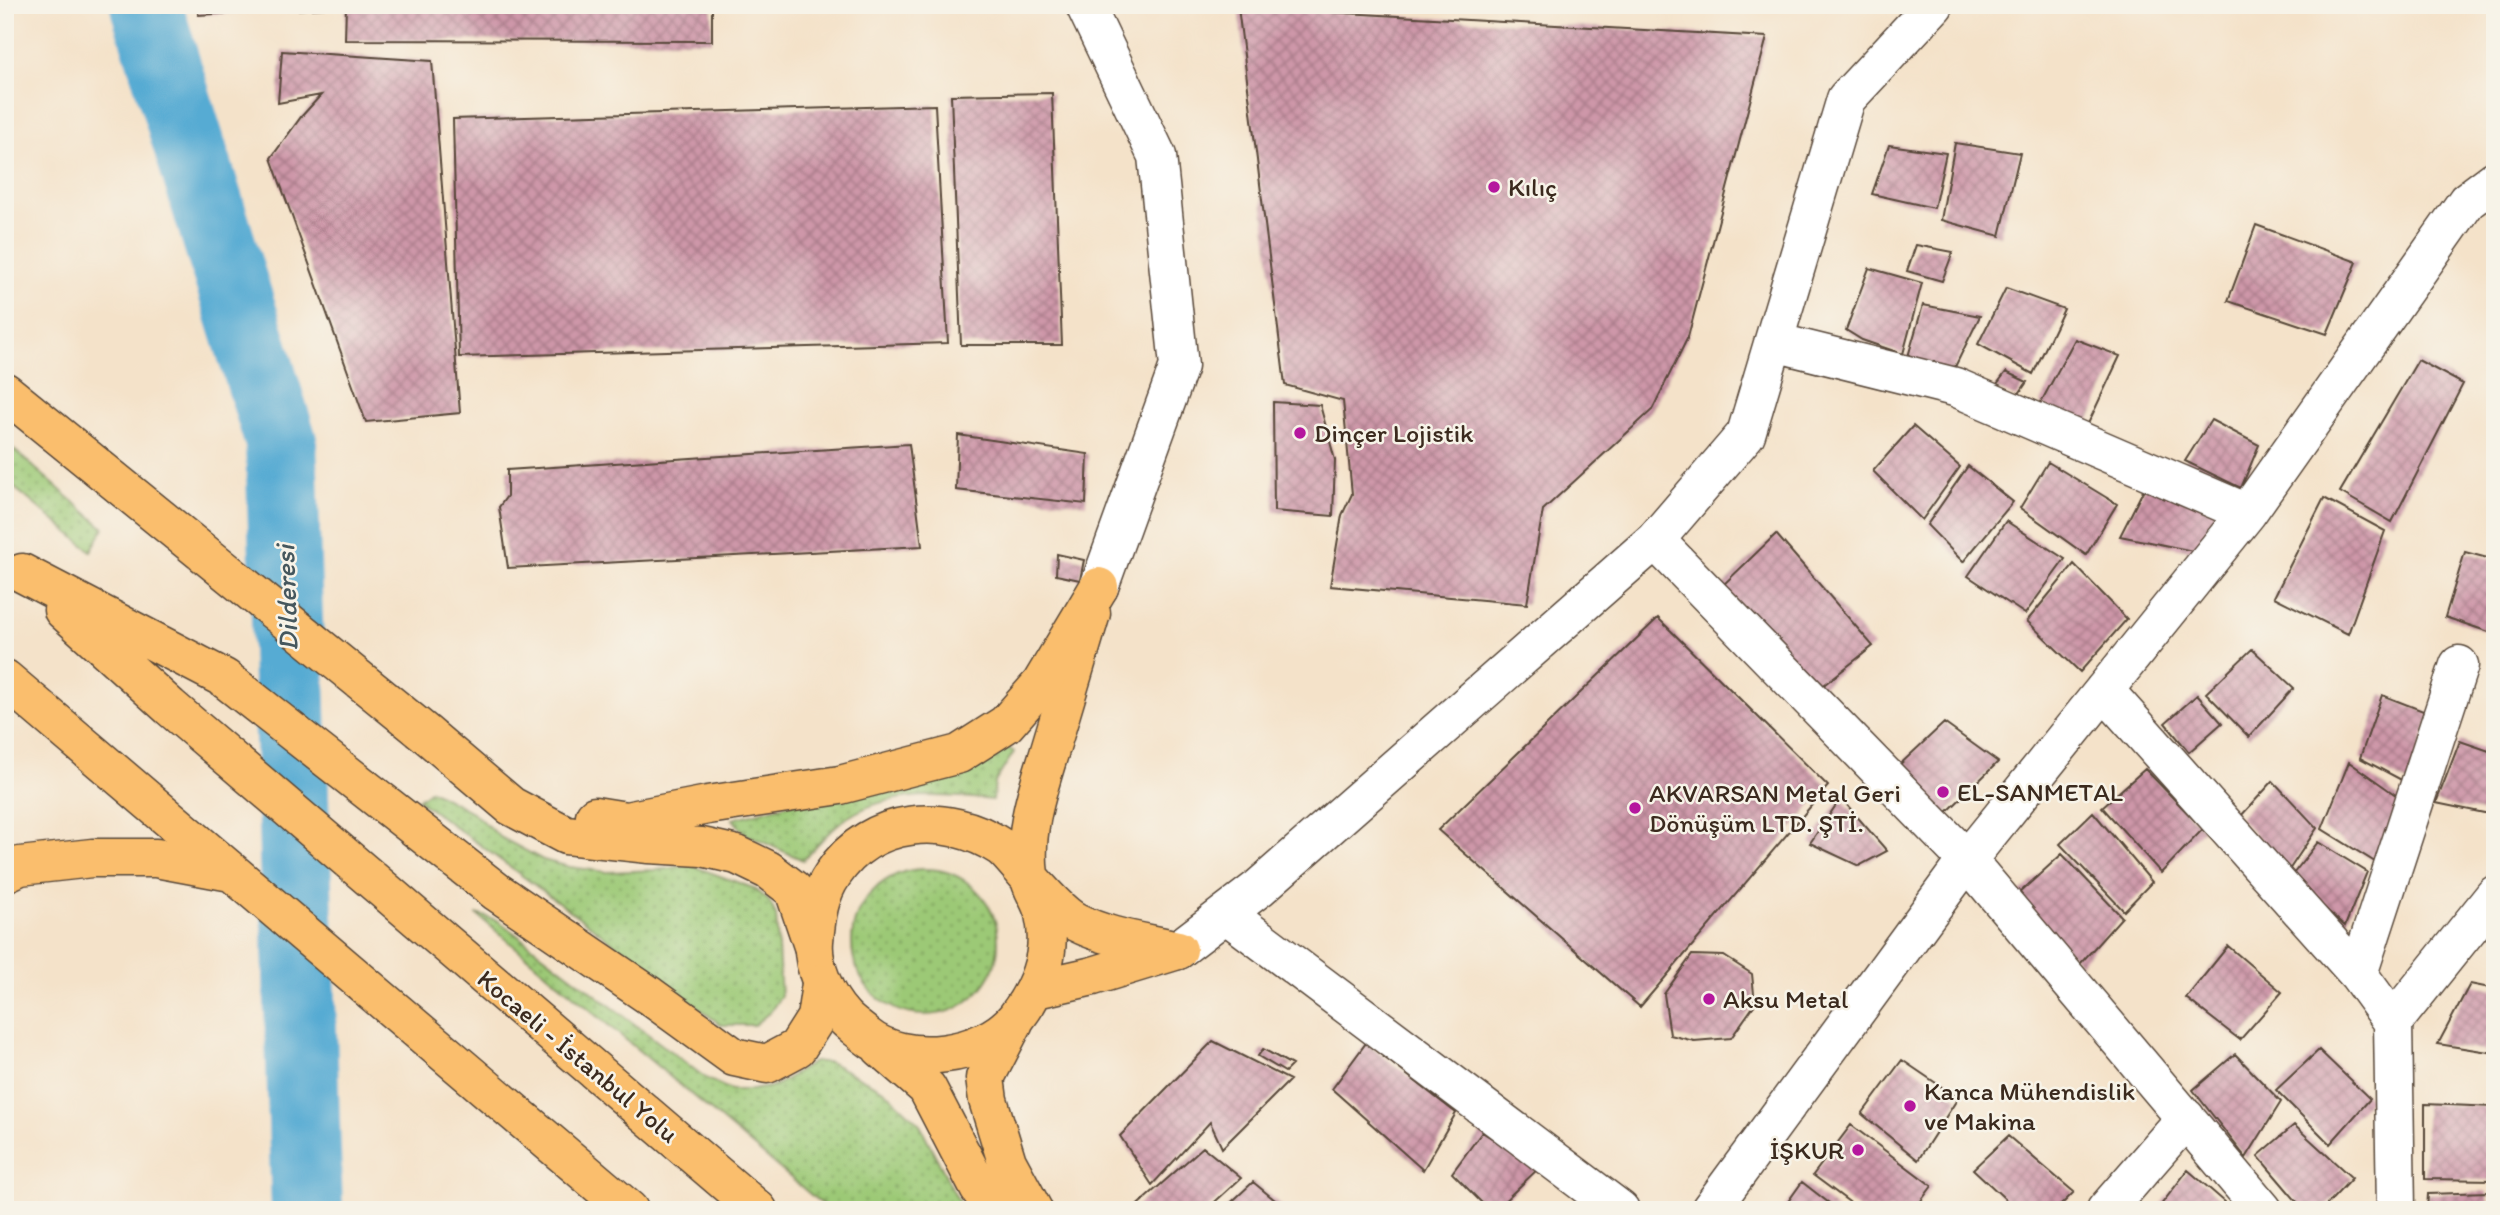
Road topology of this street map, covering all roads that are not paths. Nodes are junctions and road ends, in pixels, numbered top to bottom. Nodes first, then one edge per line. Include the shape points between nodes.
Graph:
1 (1085, 5) edge
2 (1929, 7) edge
3 (2495, 180) edge
4 (1774, 342) junction
5 (5, 392) edge
6 (2247, 513) junction
7 (1655, 540) junction
8 (14, 566) edge
9 (1099, 587) junction
10 (2459, 665) dead end
11 (5, 680) edge
12 (2104, 690) junction
13 (425, 733) junction
14 (1967, 860) junction
15 (228, 871) junction
16 (5, 873) edge
17 (1029, 878) junction
18 (2495, 895) edge
19 (1226, 914) junction
20 (813, 946) junction
21 (1178, 950) junction
22 (2358, 974) junction
23 (821, 984) junction
24 (1036, 989) junction
25 (1014, 1021) junction
26 (2393, 1022) junction
27 (871, 1040) junction
28 (2186, 1118) junction
29 (629, 1210) edge
30 (758, 1210) edge
31 (995, 1210) edge
32 (1033, 1210) edge
33 (1620, 1210) edge
34 (1710, 1210) edge
35 (2105, 1210) edge
36 (2263, 1210) edge
37 (2396, 1210) edge

1 - 9 street via 1157,156 1180,366
2 - 4 street via 1846,99
3 - 6 street via 2467,201
4 - 6 street via 1955,387
4 - 7 street via 1746,435
5 - 13 main road
6 - 12 street
7 - 14 street
7 - 19 street
8 - 23 main road via 224,678 497,892 734,1057 767,1064 797,1048 816,1018
8 - 30 main road, Kocaeli - İstanbul Yolu via 170,707
9 - 13 main road via 1041,684 1006,724 959,754 840,785 626,821 567,812
9 - 17 main road via 1029,821
10 - 22 street
11 - 15 main road
12 - 14 street
12 - 22 street
13 - 20 main road via 511,806 566,835 702,847 737,855 768,870 794,890
14 - 28 street
14 - 34 street
15 - 16 main road via 156,858 92,858 20,866
15 - 29 main road
17 - 20 main road via 1003,848 970,830 931,823 893,828 859,846 833,874 817,908
17 - 21 main road via 1073,920 1101,932
17 - 24 main road via 1044,913 1047,952
18 - 26 street
19 - 21 street
19 - 33 street
20 - 23 main road
21 - 24 main road
22 - 26 street
23 - 27 main road via 842,1016
24 - 25 main road
25 - 27 main road via 982,1044 945,1055 906,1054
25 - 32 main road via 985,1078 1007,1162
26 - 37 street
27 - 31 main road via 927,1088
28 - 35 street
28 - 36 street

